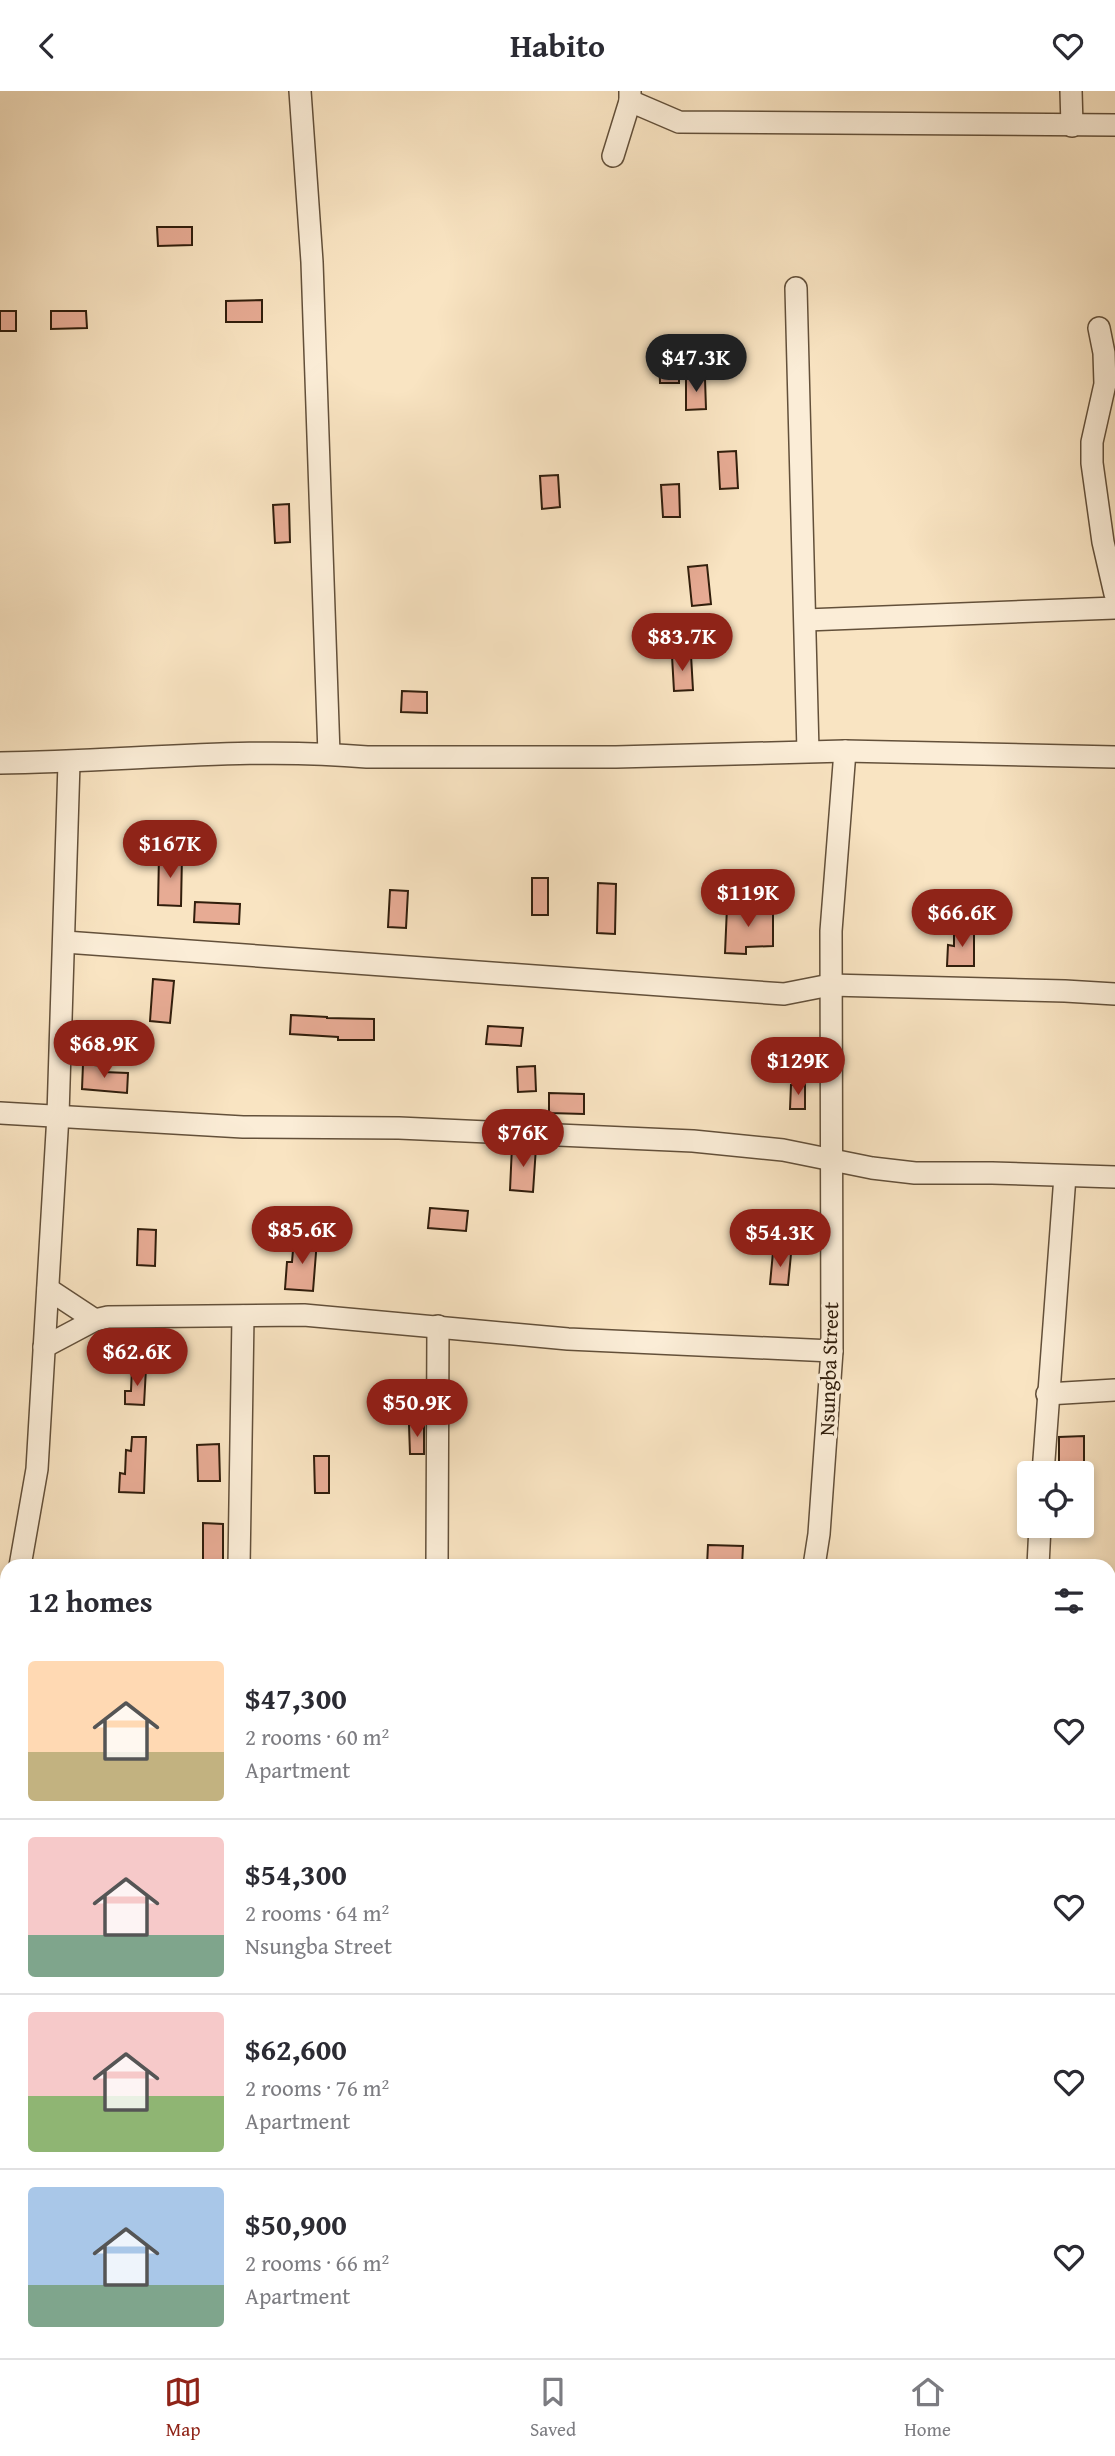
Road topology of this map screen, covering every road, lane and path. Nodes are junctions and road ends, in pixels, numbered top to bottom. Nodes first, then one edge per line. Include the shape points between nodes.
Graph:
1 (300, 91) edge
2 (1072, 91) edge
3 (630, 96) edge
4 (1115, 125) edge
5 (1072, 126) junction
6 (613, 156) dead end
7 (796, 288) dead end
8 (1099, 328) dead end
9 (1115, 594) edge
10 (1115, 608) edge
11 (806, 620) junction
12 (808, 751) junction
13 (845, 751) junction
14 (329, 754) junction
15 (1115, 757) edge
16 (0, 763) edge
17 (69, 763) junction
18 (65, 942) junction
19 (830, 985) junction
20 (1115, 994) edge
21 (0, 1112) edge
22 (58, 1115) junction
23 (831, 1160) junction
24 (1065, 1175) junction
25 (1115, 1177) edge
26 (48, 1289) junction
27 (243, 1316) junction
28 (95, 1319) junction
29 (438, 1326) junction
30 (44, 1347) junction
31 (832, 1351) junction
32 (1115, 1390) edge
33 (1048, 1394) junction
34 (1044, 1461) edge
35 (1039, 1538) edge
36 (21, 1559) edge
37 (239, 1559) edge
38 (437, 1559) edge
39 (815, 1559) edge
40 (1038, 1559) edge

1 - 14 street via 312,262
2 - 5 street
3 - 5 street via 679,122
3 - 6 street
4 - 5 street
7 - 11 street
8 - 9 street via 1105,384 1092,463
10 - 11 street
11 - 12 street
12 - 13 street
12 - 14 street via 616,757
13 - 15 street
13 - 19 street, Nsungba Street
14 - 17 street via 152,756
16 - 17 street
17 - 18 street
18 - 19 street via 783,994
18 - 22 street
19 - 20 street
19 - 23 street, Nsungba Street
21 - 22 street
22 - 23 street via 693,1141
22 - 26 street
23 - 24 street via 915,1173
23 - 31 street, Nsungba Street
24 - 25 street
24 - 33 street
26 - 28 street
26 - 30 street
27 - 28 street
27 - 29 street via 304,1315
27 - 37 street
28 - 30 street
29 - 31 street via 568,1339
29 - 38 street
30 - 36 street via 37,1469
31 - 39 street, Nsungba Street
32 - 33 street
33 - 34 street
35 - 40 street

